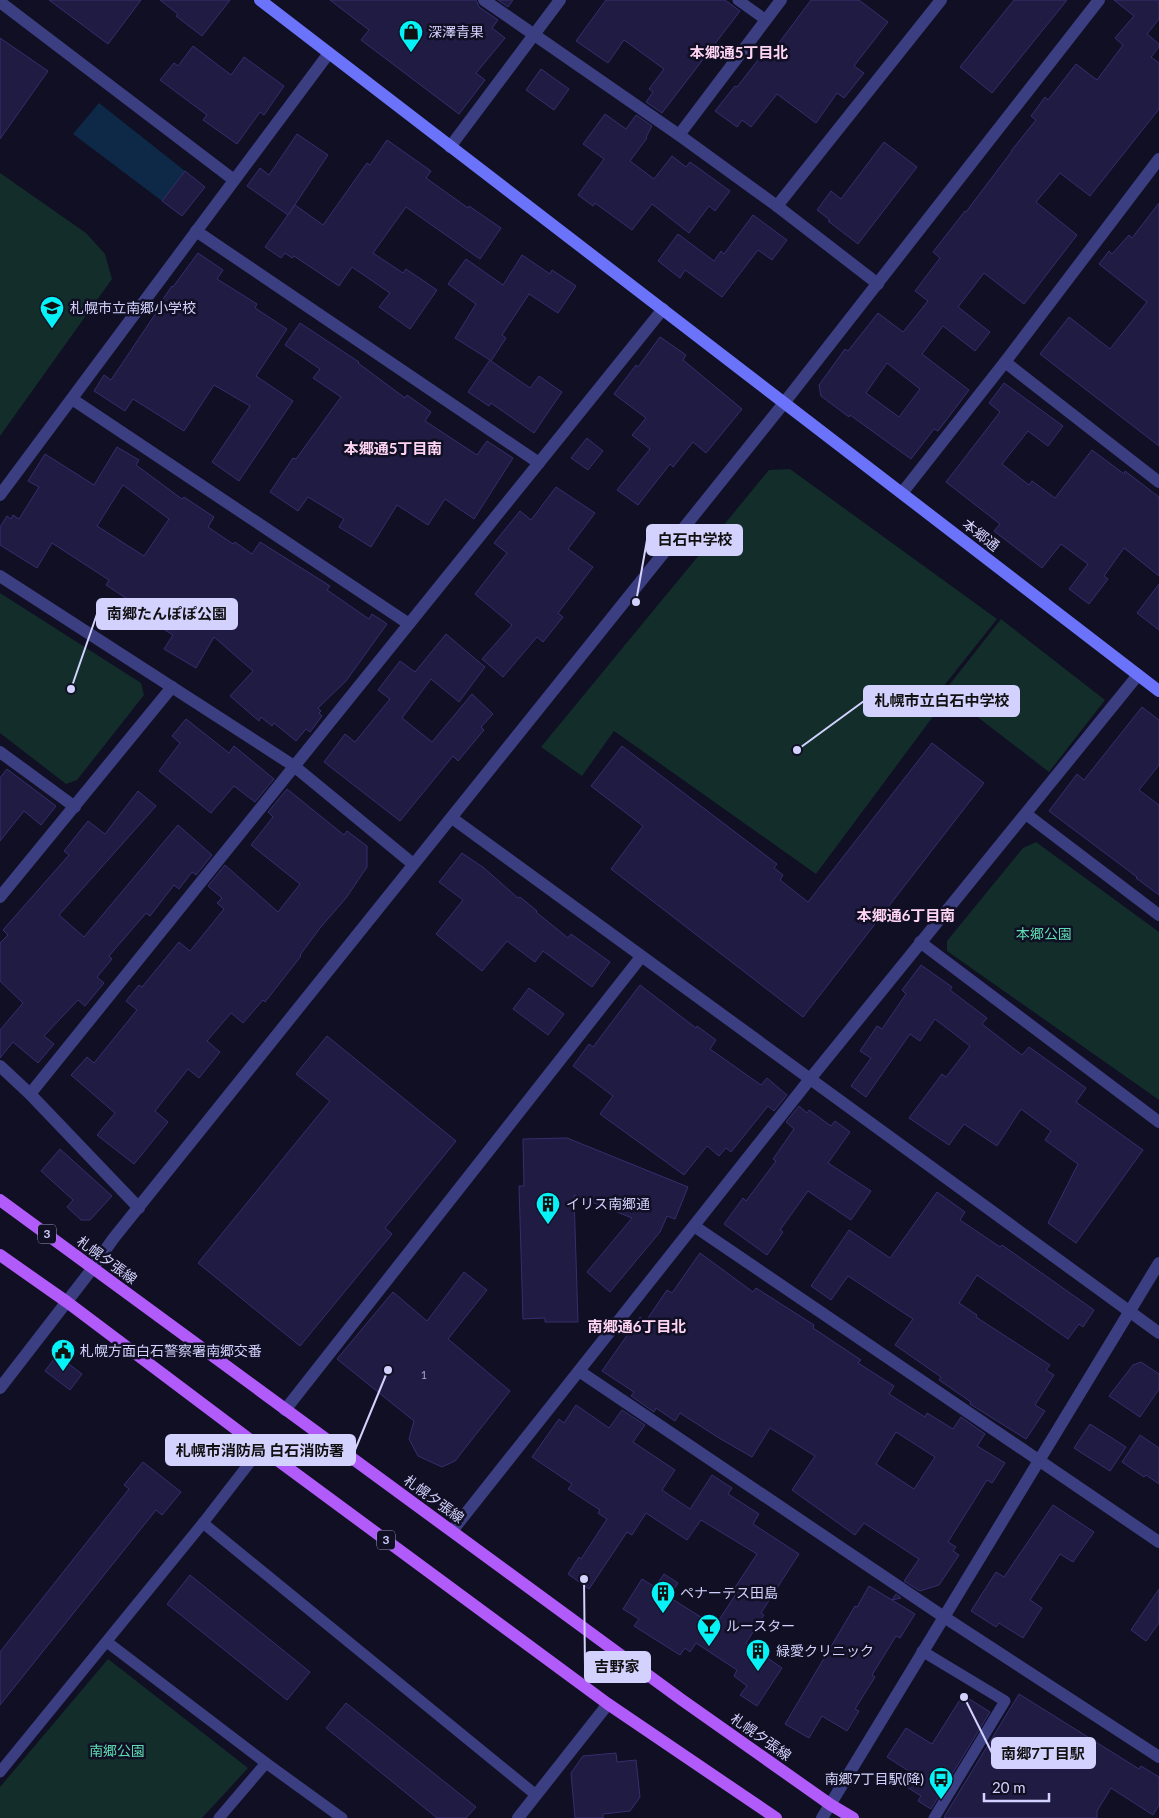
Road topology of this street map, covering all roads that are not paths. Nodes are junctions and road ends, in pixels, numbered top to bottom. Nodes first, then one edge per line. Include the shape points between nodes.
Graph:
1 (260, 0) edge
2 (484, 0) edge
3 (560, 0) edge
4 (738, 0) edge
5 (781, 0) edge
6 (941, 0) edge
7 (1099, 0) edge
8 (0, 2) edge
9 (766, 20) junction
10 (533, 35) junction
11 (329, 52) junction
12 (679, 135) junction
13 (450, 147) junction
14 (1159, 159) edge
15 (234, 180) junction
16 (776, 206) junction
17 (196, 231) junction
18 (878, 284) junction
19 (663, 309) junction
20 (1005, 362) junction
21 (72, 399) junction
22 (784, 403) junction
23 (539, 463) junction
24 (1159, 482) edge
25 (902, 492) junction
26 (0, 496) edge
27 (0, 576) edge
28 (409, 624) junction
29 (1138, 675) junction
30 (172, 687) junction
31 (1159, 691) edge
32 (0, 752) edge
33 (294, 766) junction
34 (74, 807) junction
35 (1026, 814) junction
36 (452, 818) junction
37 (413, 864) junction
38 (0, 898) edge
39 (1159, 915) edge
40 (920, 942) junction
41 (641, 957) junction
42 (0, 1066) edge
43 (810, 1080) junction
44 (30, 1094) junction
45 (1159, 1122) edge
46 (0, 1200) edge
47 (139, 1208) junction
48 (694, 1226) junction
49 (0, 1255) edge
50 (1159, 1262) edge
51 (92, 1269) junction
52 (66, 1302) junction
53 (1129, 1311) junction
54 (1159, 1333) edge
55 (579, 1371) junction
56 (0, 1388) edge
57 (285, 1410) junction
58 (261, 1448) junction
59 (1039, 1459) junction
60 (203, 1524) junction
61 (452, 1531) junction
62 (1159, 1542) edge
63 (944, 1616) junction
64 (107, 1642) junction
65 (922, 1651) junction
66 (608, 1704) junction
67 (1159, 1757) edge
68 (266, 1764) junction
69 (0, 1772) edge
70 (536, 1796) junction
71 (831, 1805) junction
72 (219, 1818) edge
73 (342, 1818) edge
74 (518, 1818) edge
75 (776, 1818) edge
76 (822, 1818) edge
77 (853, 1818) edge
78 (934, 1818) edge

1 - 11 street, 本郷通
2 - 10 street
3 - 10 street
4 - 9 lane
5 - 9 street
6 - 16 street
7 - 18 street
8 - 15 street
9 - 12 street
10 - 12 street
10 - 13 street
11 - 13 street, 本郷通
11 - 15 street
12 - 16 street
13 - 19 street, 本郷通
14 - 20 street
15 - 17 street
16 - 18 street
17 - 21 street
17 - 23 street
18 - 22 street
19 - 22 street, 本郷通
19 - 23 street
20 - 24 street
20 - 25 street
21 - 26 street
21 - 28 street
22 - 25 street, 本郷通
22 - 36 street
23 - 28 street
25 - 29 street, 本郷通
27 - 30 street
28 - 33 street
29 - 31 street, 本郷通
29 - 35 street
30 - 33 street
30 - 34 street
32 - 34 street
33 - 37 street
33 - 44 street
34 - 38 street
35 - 39 street
35 - 40 street
36 - 37 street
36 - 41 street
37 - 47 street
40 - 43 street
40 - 45 street
41 - 43 street
41 - 57 street
42 - 44 street
43 - 48 street
43 - 53 street
44 - 47 street
46 - 51 main road, 札幌夕張線 / 3
47 - 51 street
48 - 55 street
48 - 59 street
49 - 52 main road, 3
50 - 53 street
51 - 52 street
51 - 57 main road, 札幌夕張線 / 3
52 - 56 street
52 - 58 main road, 3
53 - 54 street
53 - 59 street
55 - 61 street
55 - 63 street
57 - 61 main road, 札幌夕張線 / 3
58 - 60 lane
58 - 66 main road, 3
59 - 62 street
59 - 63 street
60 - 64 lane
60 - 70 lane
61 - 71 main road, 札幌夕張線 / 3
63 - 65 street
63 - 67 street
64 - 68 lane
64 - 69 lane
65 - 71 street
65 - 78 lane via 1005,1700
66 - 70 street
66 - 75 main road, 3
68 - 72 lane
68 - 73 lane
70 - 74 street
71 - 76 street
71 - 77 main road, 札幌夕張線 / 3

